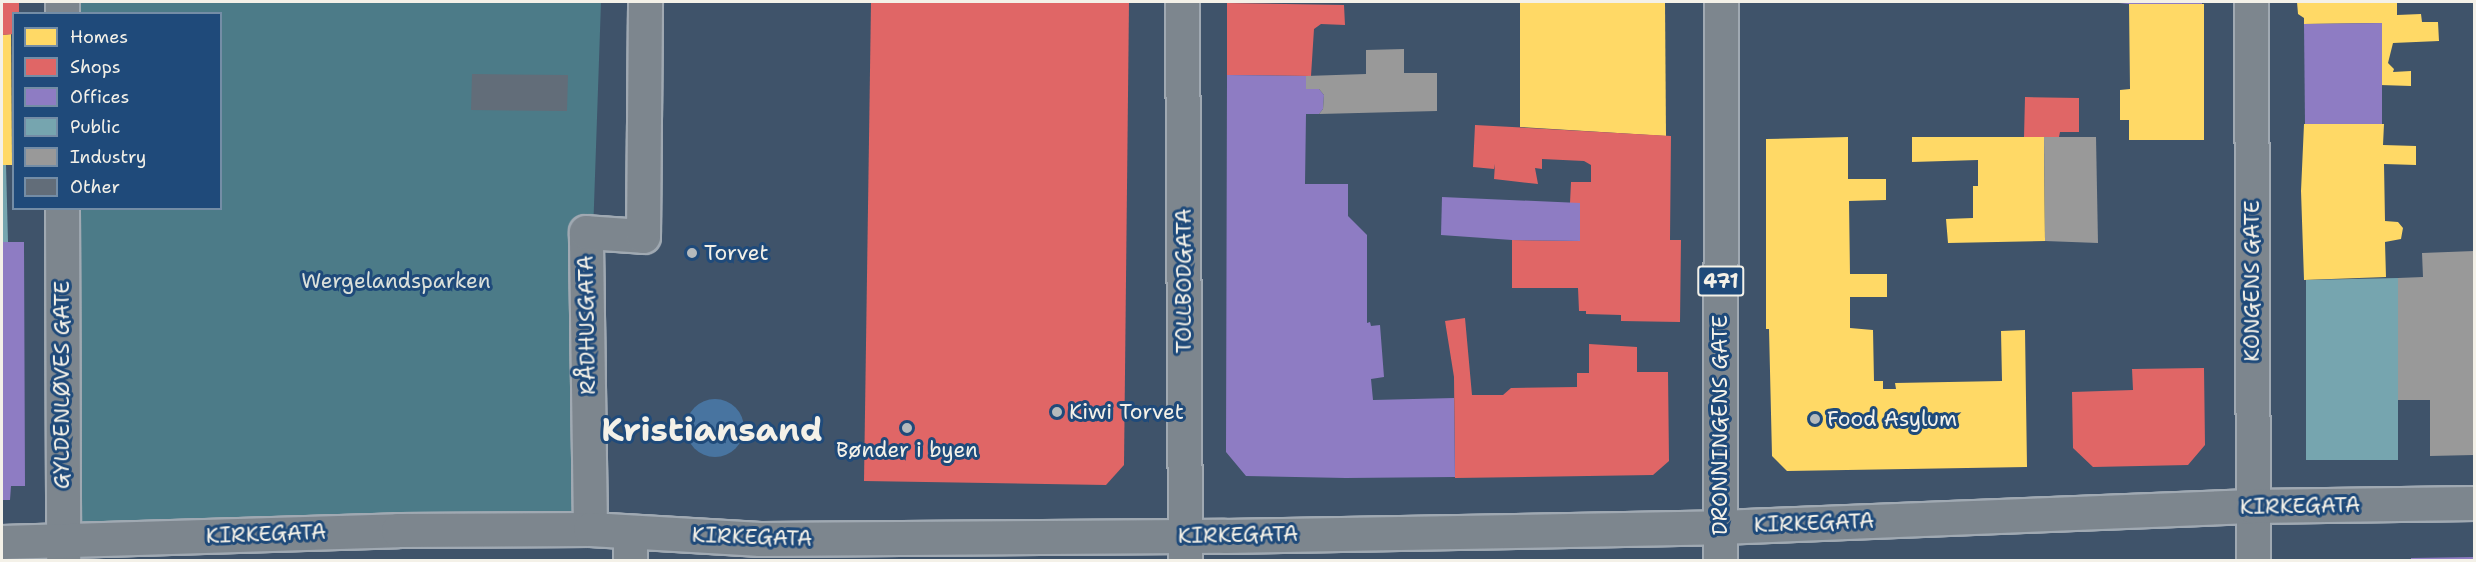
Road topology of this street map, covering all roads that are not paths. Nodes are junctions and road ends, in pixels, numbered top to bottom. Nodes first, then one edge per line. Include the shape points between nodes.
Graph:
1 (645, 2) edge
2 (1182, 2) edge
3 (1721, 2) edge
4 (2251, 2) edge
5 (62, 210) edge
6 (2475, 503) edge
7 (2252, 506) junction
8 (1720, 527) junction
9 (590, 529) junction
10 (2, 542) edge
11 (630, 546) edge
12 (1185, 548) edge
13 (63, 551) edge
14 (1720, 561) edge
15 (2253, 561) edge

1 - 9 street, RÅDHUSGATA via 643,236 586,232
2 - 12 street, TOLLBODGATA
3 - 8 street, DRONNINGENS GATE / 471
4 - 7 street, KONGENS GATE
5 - 13 street, GYLDENLØVES GATE
6 - 7 street, KIRKEGATA
7 - 8 street, KIRKEGATA
7 - 15 street, KONGENS GATE
8 - 12 street, KIRKEGATA
8 - 14 street, DRONNINGENS GATE / 471
9 - 11 street, KIRKEGATA
9 - 13 street, KIRKEGATA via 195,536
10 - 13 street, KIRKEGATA
11 - 12 street, KIRKEGATA via 833,539

